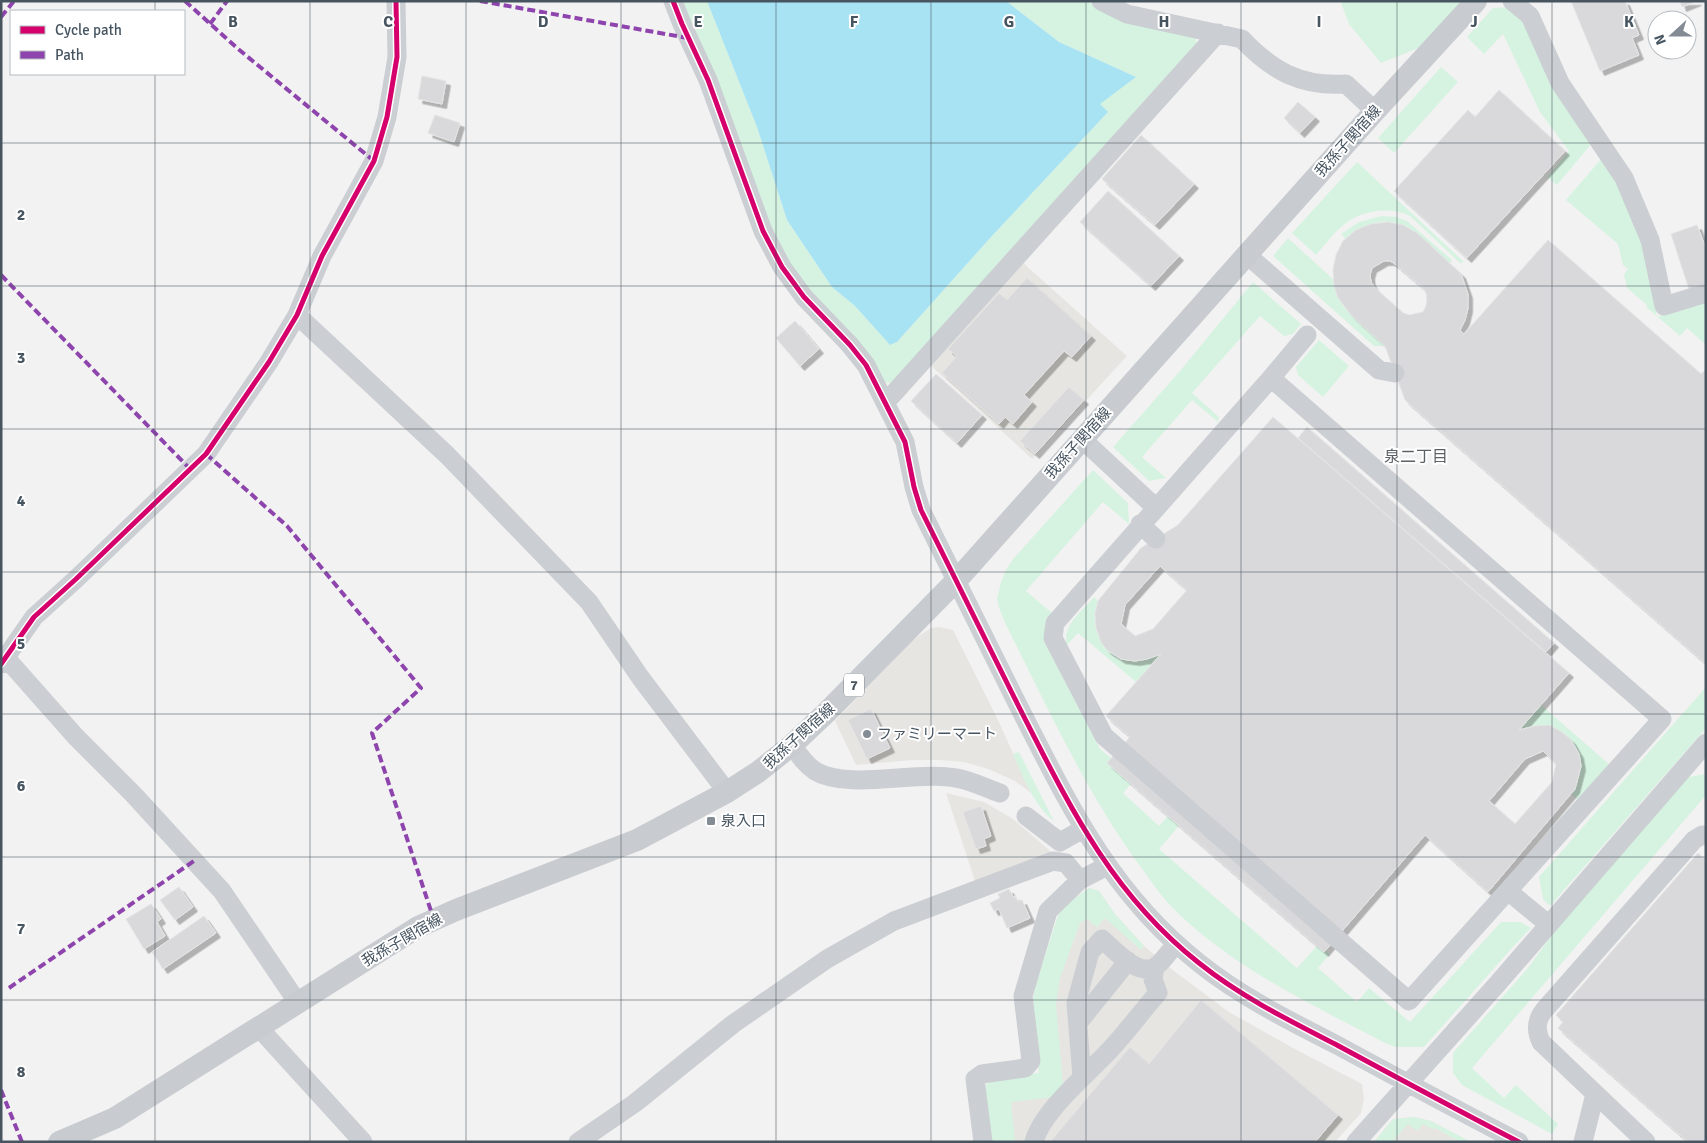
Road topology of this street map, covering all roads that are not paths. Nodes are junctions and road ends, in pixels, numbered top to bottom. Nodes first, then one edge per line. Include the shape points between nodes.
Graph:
1 (396, 1) edge
2 (673, 1) edge
3 (1101, 1) edge
4 (1476, 1) edge
5 (1512, 1) edge
6 (1218, 33) junction
7 (1375, 111) junction
8 (1246, 254) junction
9 (1706, 293) edge
10 (297, 315) junction
11 (1307, 335) dead end
12 (1395, 373) dead end
13 (1271, 378) junction
14 (886, 402) junction
15 (1082, 439) junction
16 (1156, 507) junction
17 (1140, 524) junction
18 (1156, 539) dead end
19 (956, 581) junction
20 (4, 661) edge
21 (792, 745) junction
22 (1702, 753) edge
23 (727, 792) junction
24 (1000, 793) dead end
25 (1026, 816) dead end
26 (1083, 829) junction
27 (1706, 835) edge
28 (1107, 866) junction
29 (1080, 880) junction
30 (1508, 891) junction
31 (1548, 924) junction
32 (1176, 944) junction
33 (1128, 961) junction
34 (1155, 967) junction
35 (298, 1003) junction
36 (1078, 1023) junction
37 (259, 1028) junction
38 (1080, 1051) junction
39 (1101, 1059) junction
40 (1082, 1077) junction
41 (1407, 1084) junction
42 (1594, 1094) junction
43 (59, 1142) edge
44 (363, 1142) edge
45 (578, 1142) edge
46 (983, 1142) edge
47 (1034, 1142) edge
48 (1356, 1142) edge
49 (1519, 1142) edge
50 (1583, 1142) edge
51 (1646, 1142) edge

1 - 10 street via 397,58 387,117 374,161 322,256
2 - 14 street via 708,80 763,232 782,267 804,297 866,365
3 - 6 street via 1127,14
4 - 7 main road, 我孫子関宿線 / 7
5 - 9 street via 1530,16 1560,83 1624,178 1650,240 1664,306
6 - 7 street via 1242,39 1283,73 1317,84 1346,84
6 - 14 street
7 - 8 main road, 我孫子関宿線 / 7
8 - 12 street via 1378,370
8 - 15 main road, 我孫子関宿線 / 7
10 - 20 street via 206,454 34,616
10 - 23 street via 448,455 589,602 640,677
11 - 13 street
13 - 16 street
13 - 30 street via 1662,719 1526,858
14 - 19 street via 905,442 921,510
15 - 16 street
15 - 19 main road, 我孫子関宿線 / 7
16 - 17 street
17 - 18 street
17 - 30 street via 1055,623 1053,638 1104,736 1409,1001
19 - 21 main road, 我孫子関宿線 / 7
19 - 26 street
20 - 35 street via 222,891
21 - 23 main road, 我孫子関宿線 / 7
21 - 24 street via 804,762 832,778 950,777
22 - 31 street
23 - 35 main road, 我孫子関宿線 / 7 via 637,840 418,927
25 - 26 street via 1060,842
26 - 28 street
27 - 42 street via 1694,840 1539,1016 1537,1033 1541,1042
28 - 29 street
28 - 32 street via 1131,898
29 - 45 street via 1066,862 1053,861 894,921 827,960 733,1024 635,1103
29 - 46 street via 1048,911 1023,996 1031,1060 1025,1068 982,1074 975,1079
30 - 31 street
31 - 41 street
32 - 34 street
32 - 41 street via 1240,992
33 - 34 street via 1140,968
33 - 36 street
33 - 36 street via 1102,939 1090,952 1076,1003
34 - 39 street via 1153,979 1158,993
35 - 37 main road, 我孫子関宿線 / 7
36 - 38 street
37 - 43 main road, 我孫子関宿線 / 7 via 115,1118
37 - 44 street
38 - 39 street via 1088,1059
38 - 40 street
39 - 40 street
40 - 47 street via 1043,1122
41 - 48 street
41 - 49 street
42 - 50 street
42 - 51 street

